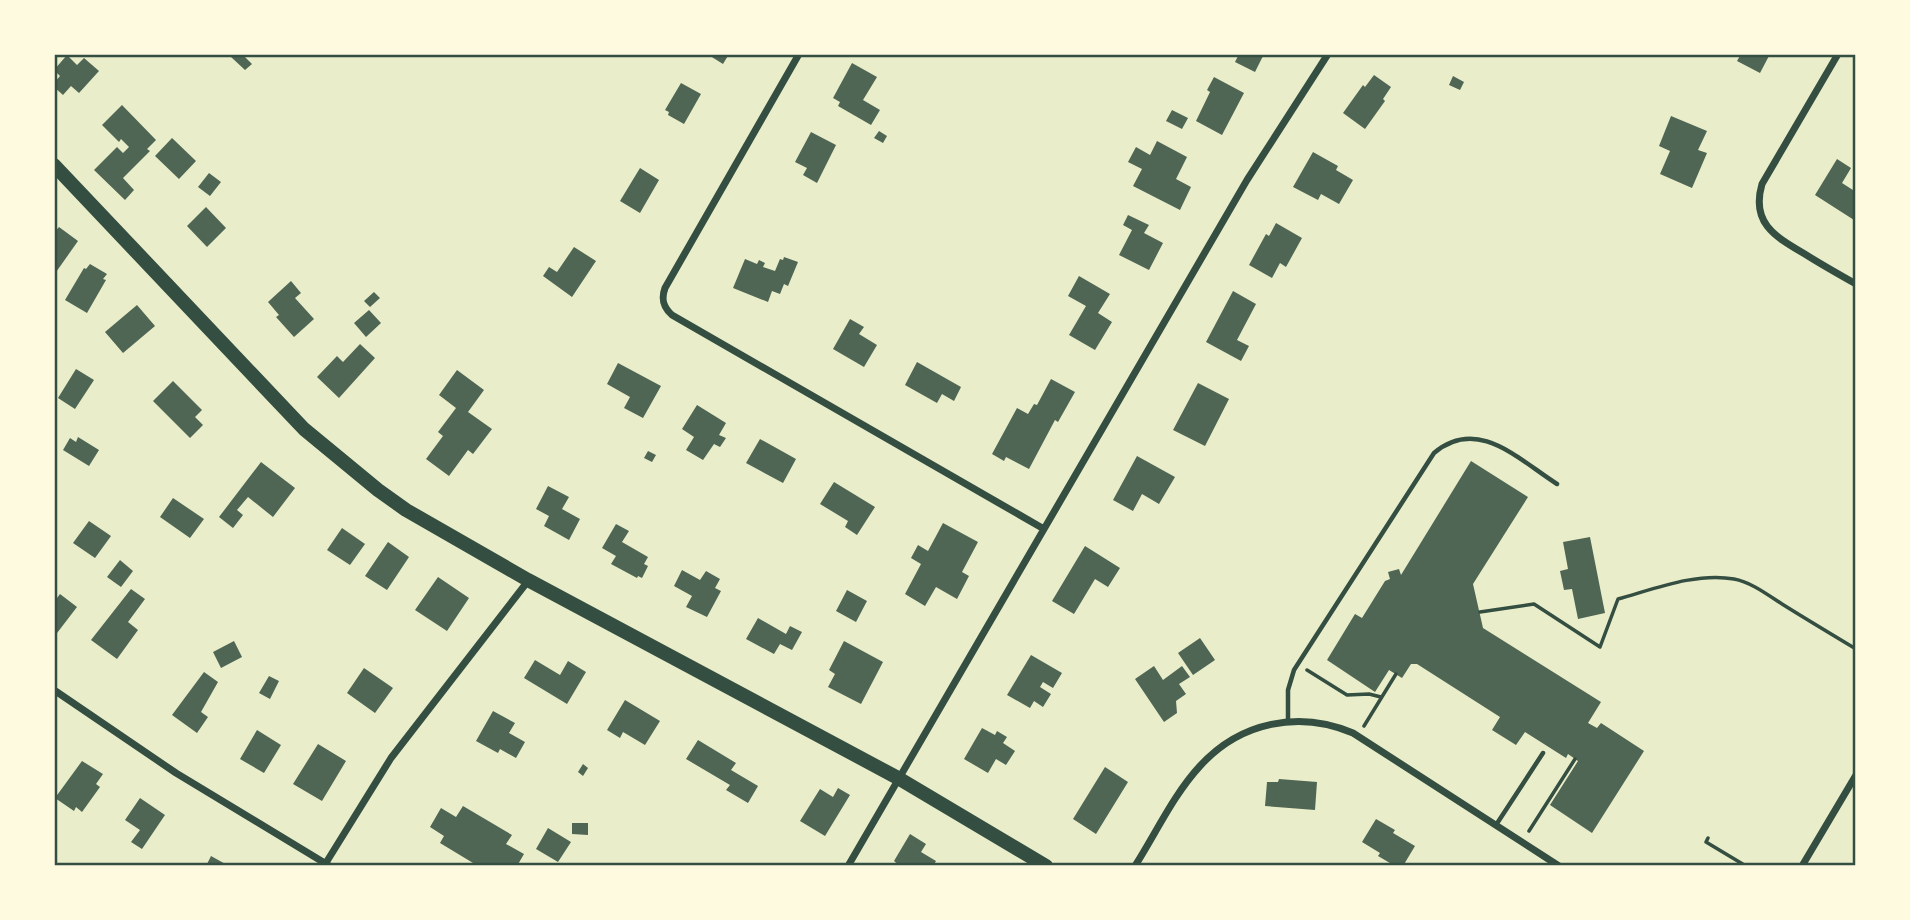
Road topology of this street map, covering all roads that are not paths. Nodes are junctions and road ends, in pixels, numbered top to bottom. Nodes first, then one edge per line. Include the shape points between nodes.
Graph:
1 (799, 54) edge
2 (1328, 54) edge
3 (1838, 54) edge
4 (54, 165) edge
5 (1856, 285) edge
6 (1557, 484) dead end
7 (1044, 529) junction
8 (528, 580) junction
9 (54, 690) edge
10 (1288, 721) junction
11 (1543, 753) dead end
12 (1856, 775) edge
13 (898, 778) junction
14 (1496, 825) junction
15 (326, 865) edge
16 (848, 866) edge
17 (1046, 866) edge
18 (1135, 866) edge
19 (1559, 866) edge
20 (1802, 866) edge

1 - 7 street via 665,288 665,306 672,315
2 - 7 street via 1247,180
3 - 5 street via 1762,184 1760,214 1779,239
4 - 8 main road via 327,450 406,510
6 - 10 lane via 1489,441 1460,439 1442,447 1298,663 1288,690
7 - 13 street
8 - 13 main road
8 - 15 street via 391,758
9 - 15 street via 176,773
10 - 14 street via 1319,722 1353,733
10 - 18 street via 1241,734 1212,753 1188,781
11 - 14 lane
12 - 20 street
13 - 16 street
13 - 17 main road
14 - 19 street

